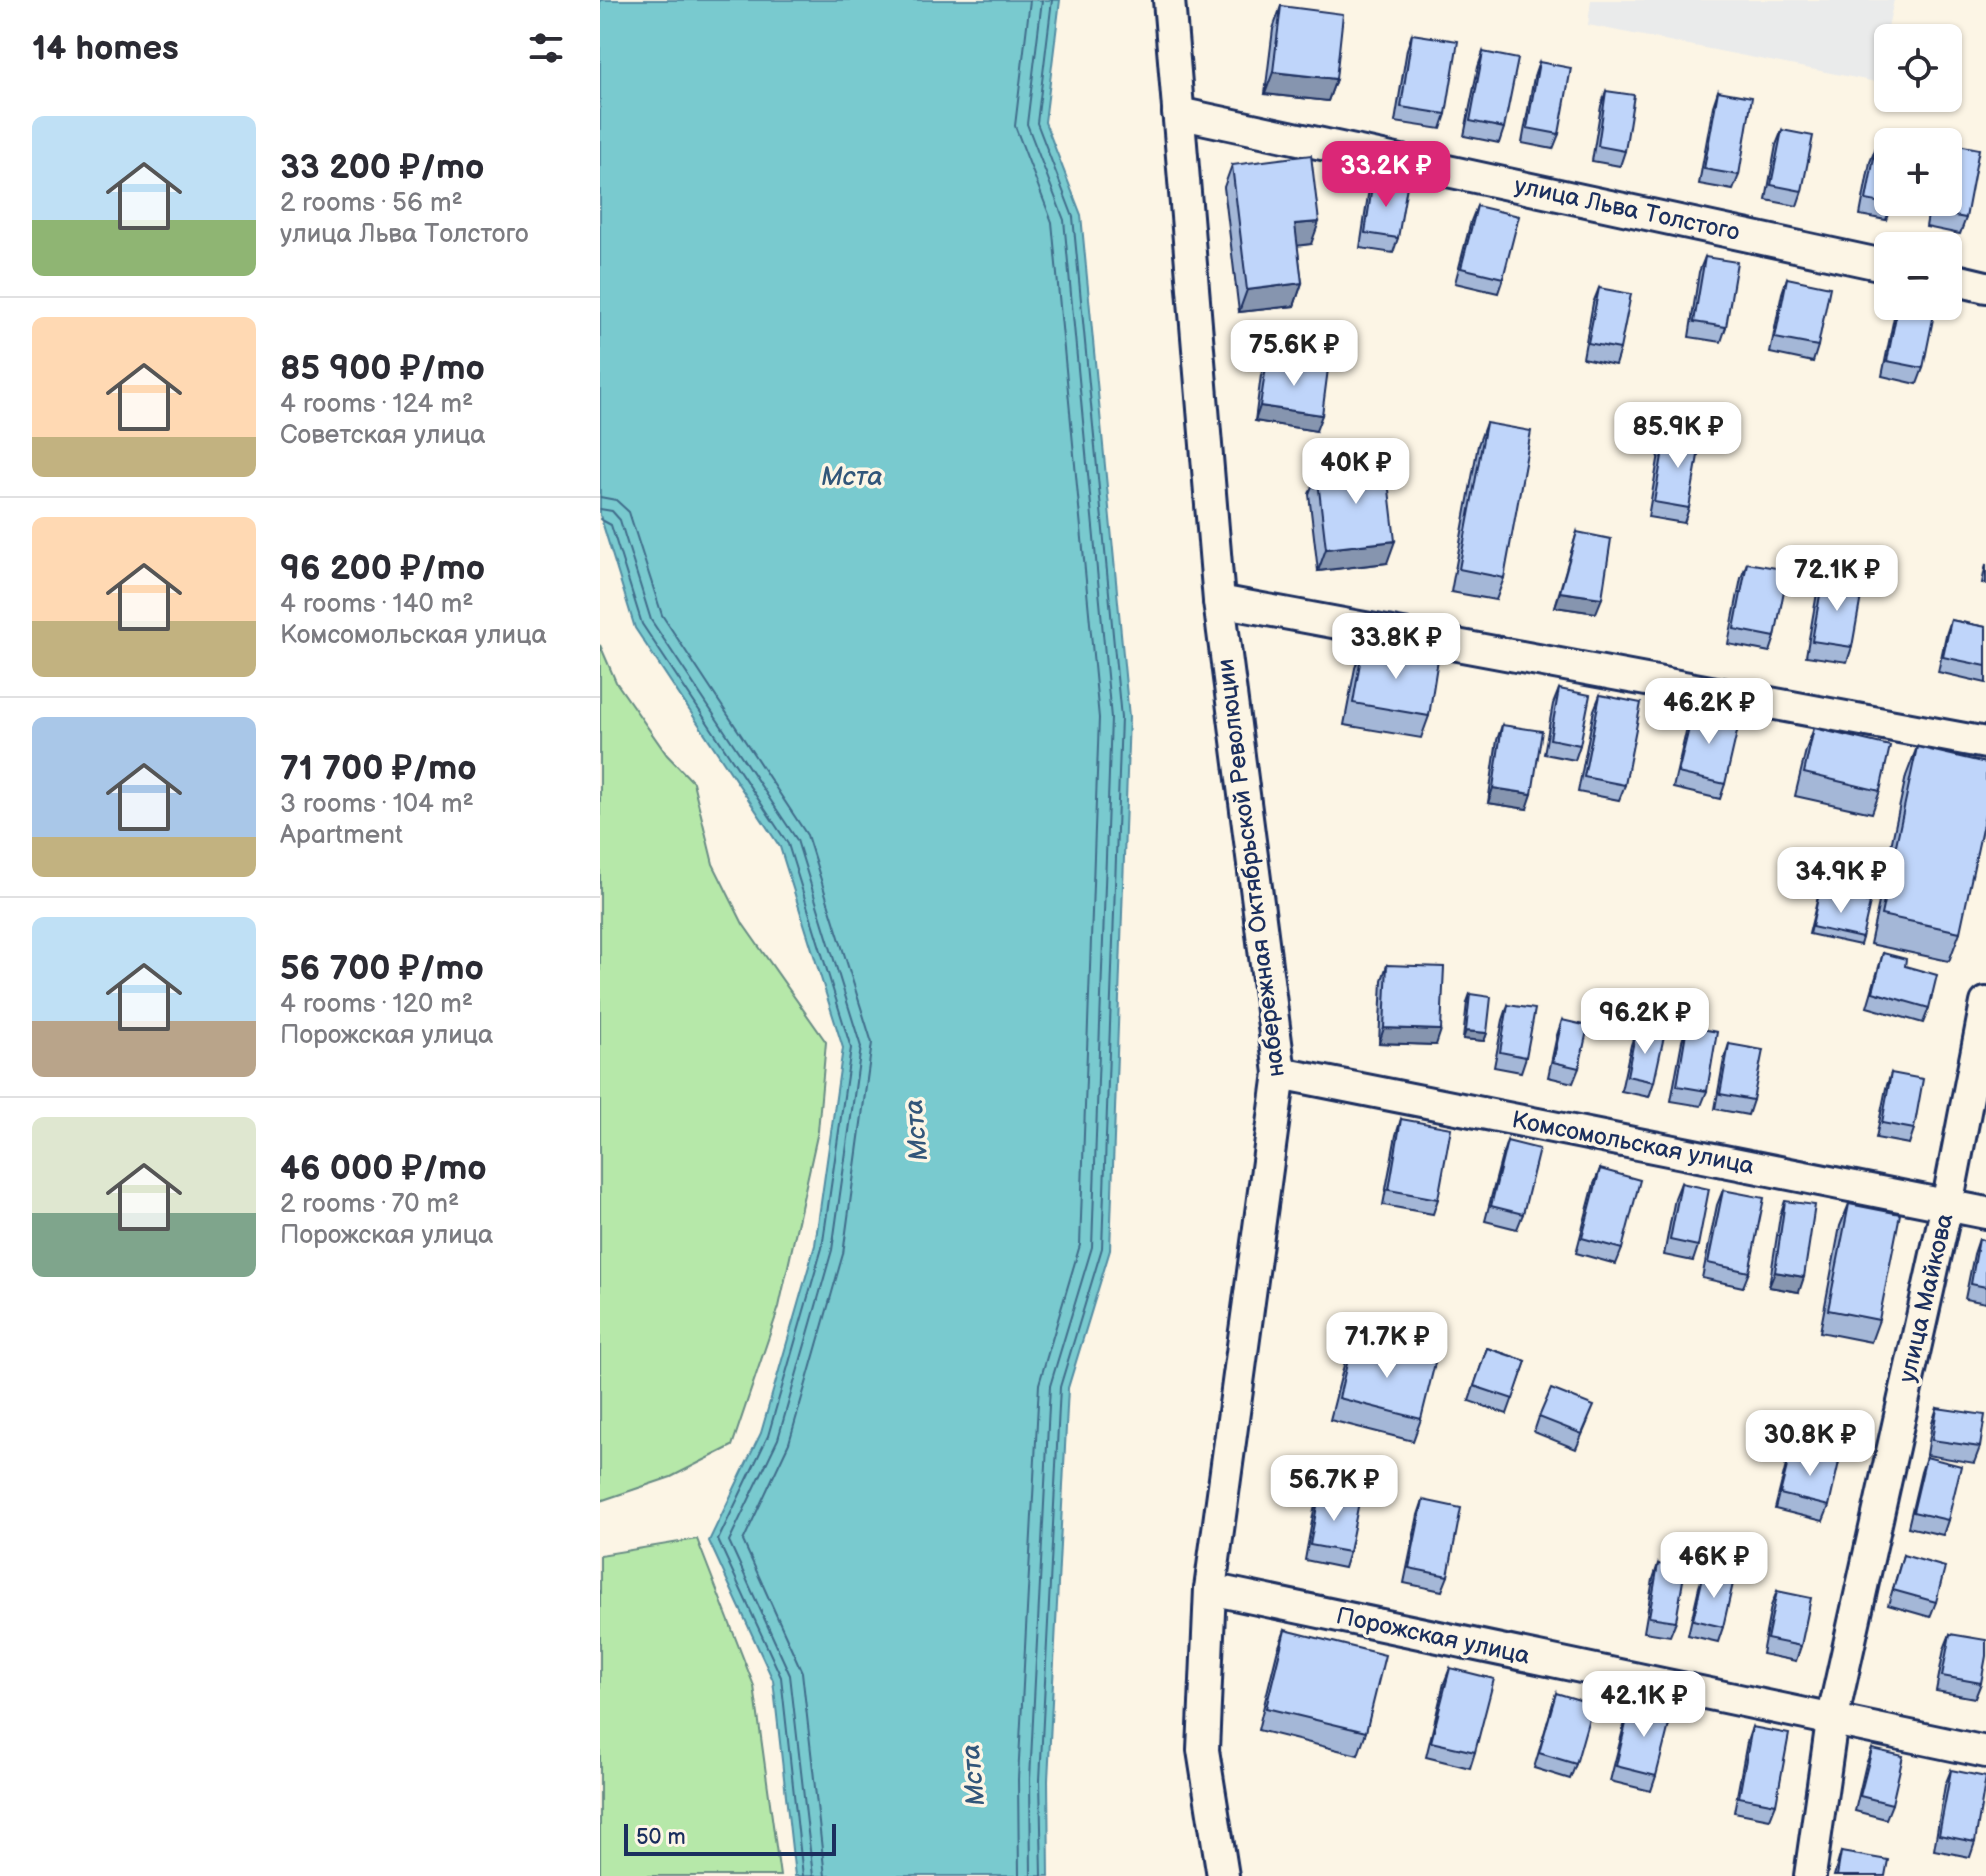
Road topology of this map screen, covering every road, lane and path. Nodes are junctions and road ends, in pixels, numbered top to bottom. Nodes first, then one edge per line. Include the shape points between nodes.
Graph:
1 (1169, 0) edge
2 (1178, 113) junction
3 (1874, 263) edge
4 (1962, 281) edge
5 (1986, 287) edge
6 (1219, 601) junction
7 (1986, 743) edge
8 (1986, 1003) edge
9 (1280, 1073) junction
10 (1947, 1205) junction
11 (1986, 1213) edge
12 (1210, 1589) junction
13 (1832, 1721) junction
14 (1986, 1752) edge
15 (1223, 1876) edge
16 (1810, 1876) edge

1 - 2 street, набережная Октябрьской Революции
2 - 3 street, улица Льва Толстого
2 - 6 street, набережная Октябрьской Революции
4 - 5 street
6 - 7 street
6 - 9 street, набережная Октябрьской Революции
8 - 10 street, улица Майкова
9 - 10 street, Комсомольская улица
9 - 12 street, набережная Октябрьской Революции
10 - 11 street, Комсомольская улица
10 - 13 street, улица Майкова
12 - 13 street, Порожская улица
12 - 15 street, набережная Октябрьской Революции via 1203,1750
13 - 14 street, Порожская улица
13 - 16 street, улица Майкова

